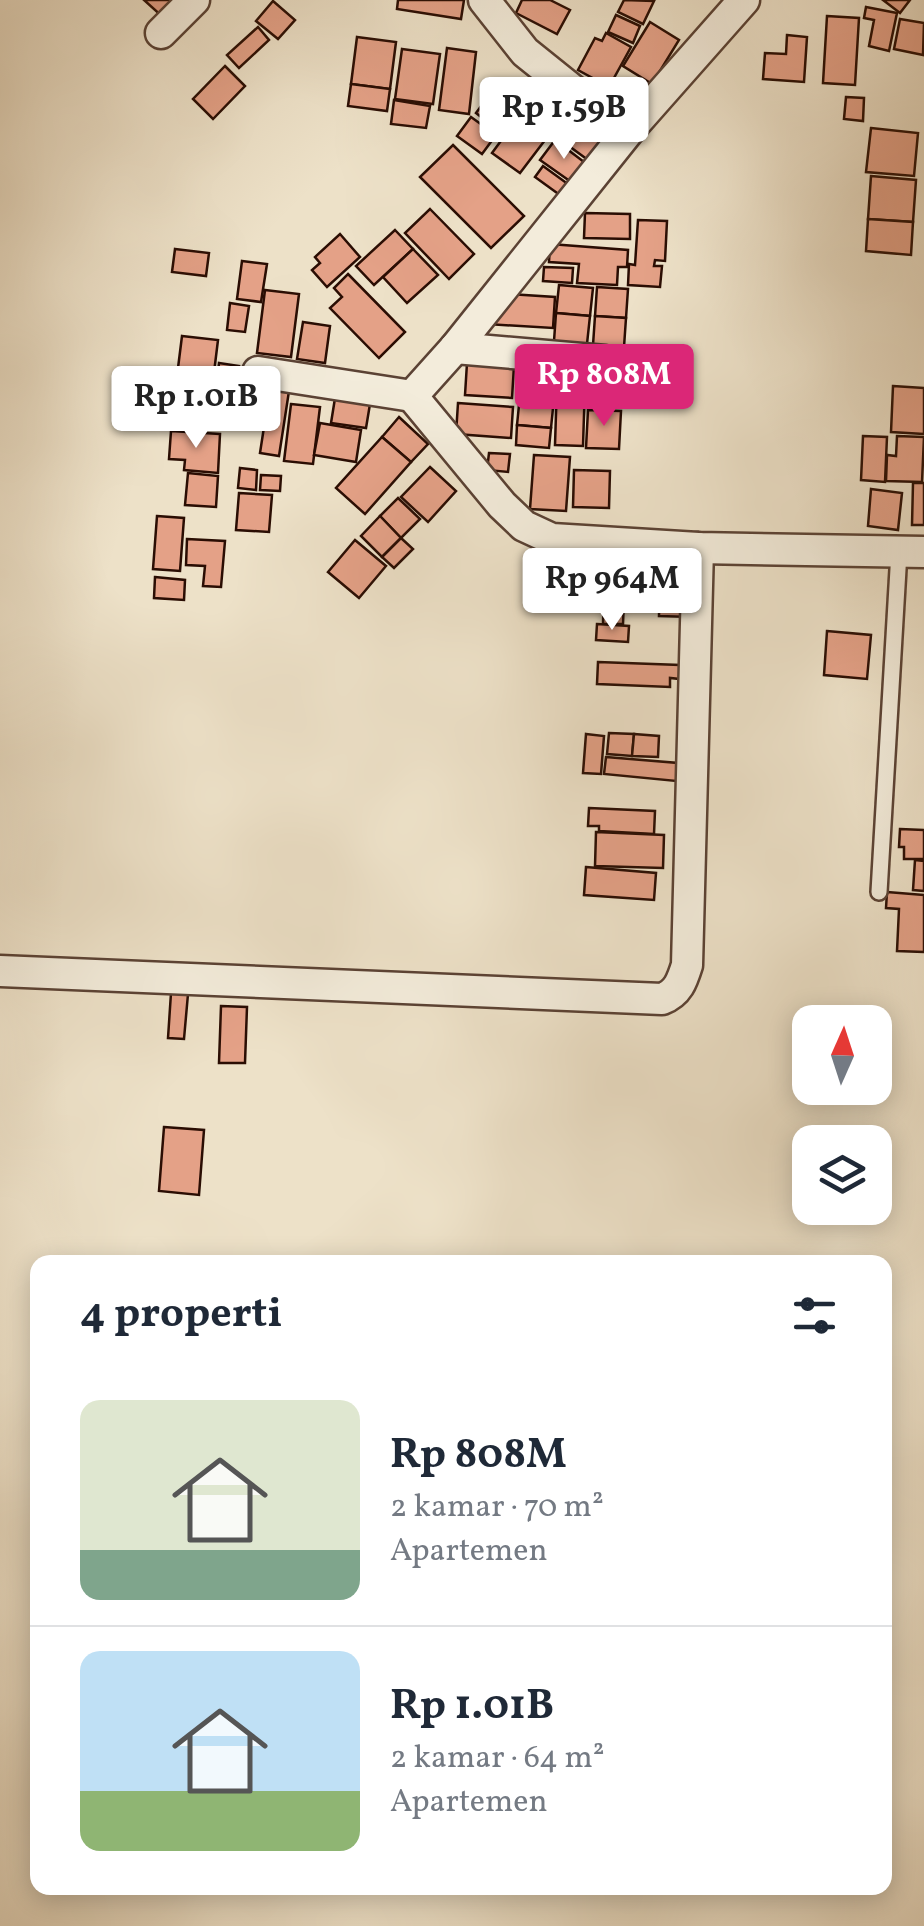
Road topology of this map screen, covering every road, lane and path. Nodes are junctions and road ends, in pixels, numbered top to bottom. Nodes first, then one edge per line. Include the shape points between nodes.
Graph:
1 (194, 0) edge
2 (484, 0) edge
3 (744, 0) edge
4 (161, 33) dead end
5 (630, 129) junction
6 (455, 348) junction
7 (605, 361) dead end
8 (258, 372) dead end
9 (412, 396) junction
10 (698, 548) junction
11 (911, 552) edge
12 (878, 892) dead end
13 (0, 972) edge

1 - 4 street
2 - 5 street via 525,52
3 - 5 street
5 - 6 street
6 - 7 street
6 - 9 street
8 - 9 street
9 - 10 street via 524,526 552,539
10 - 11 street
10 - 13 street via 687,966 670,996
11 - 12 lane

